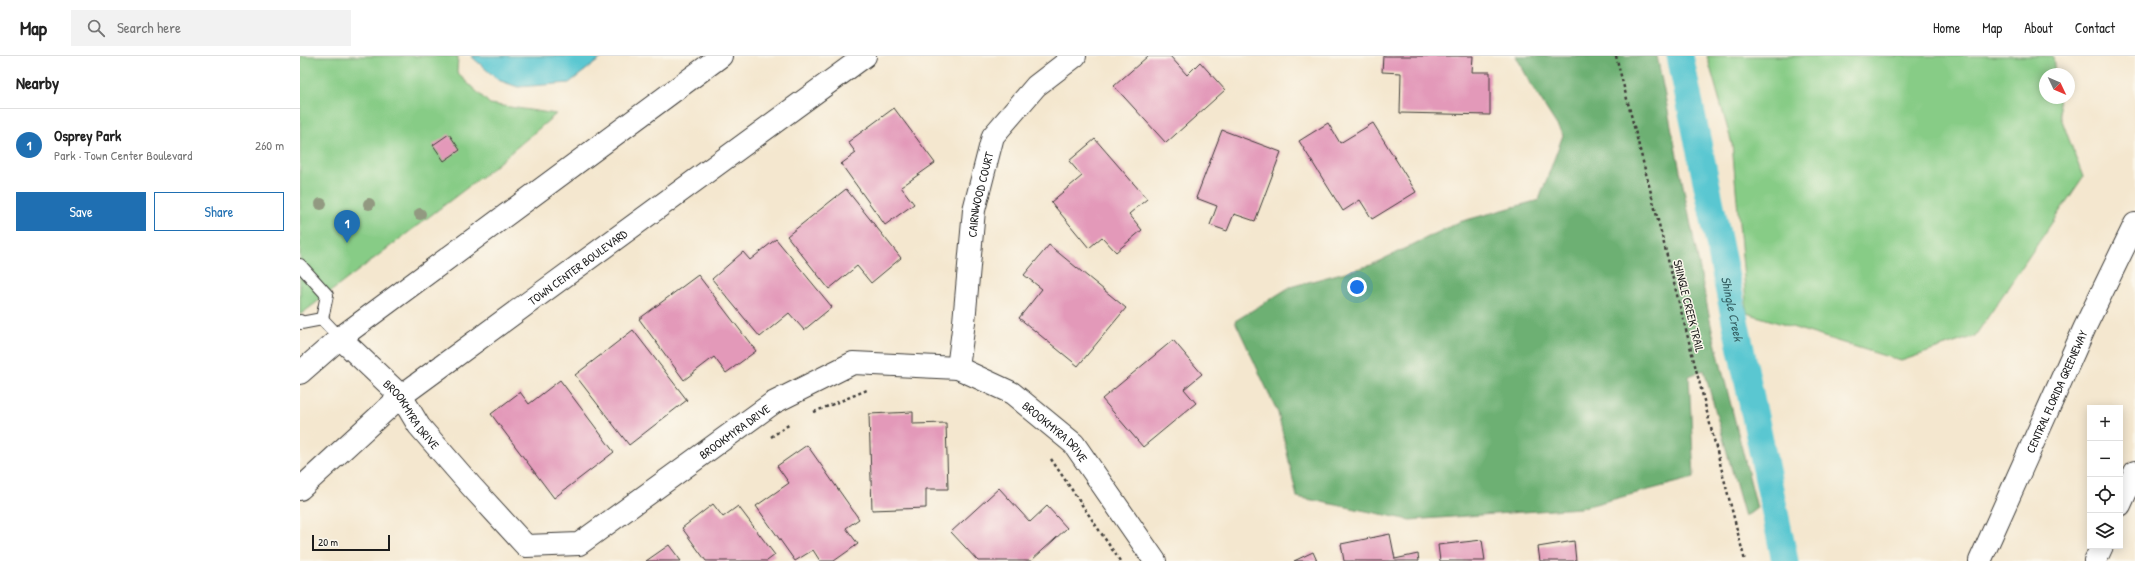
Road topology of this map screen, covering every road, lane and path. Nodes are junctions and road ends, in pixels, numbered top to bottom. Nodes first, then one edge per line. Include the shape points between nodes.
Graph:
1 (721, 56) edge
2 (866, 56) edge
3 (1075, 56) edge
4 (1616, 56) edge
5 (2135, 224) edge
6 (300, 264) edge
7 (322, 319) junction
8 (300, 322) edge
9 (340, 338) junction
10 (958, 368) junction
11 (300, 373) edge
12 (873, 387) dead end
13 (401, 396) junction
14 (810, 414) dead end
15 (796, 420) dead end
16 (770, 438) dead end
17 (1048, 454) dead end
18 (2135, 472) edge
19 (300, 489) edge
20 (2123, 498) edge
21 (2101, 549) edge
22 (1120, 561) edge
23 (1155, 561) edge
24 (1745, 561) edge
25 (1980, 561) edge
26 (2096, 561) edge

1 - 9 main road
2 - 13 main road, TOWN CENTER BOULEVARD
3 - 10 main road, CAIRNWOOD COURT via 1036,86 993,136 974,210
4 - 24 path, SHINGLE CREEK TRAIL
5 - 25 main road, CENTRAL FLORIDA GREENEWAY via 2082,334
6 - 7 lane via 327,296
7 - 8 lane
7 - 9 lane
9 - 11 main road
9 - 13 main road, BROOKMYRA DRIVE
10 - 13 main road, BROOKMYRA DRIVE via 853,363 773,403 579,544 526,546 419,426
10 - 23 main road, BROOKMYRA DRIVE via 1012,393 1074,444
12 - 14 path
13 - 19 main road, TOWN CENTER BOULEVARD
15 - 16 path
17 - 22 path
18 - 20 main road
21 - 26 main road

